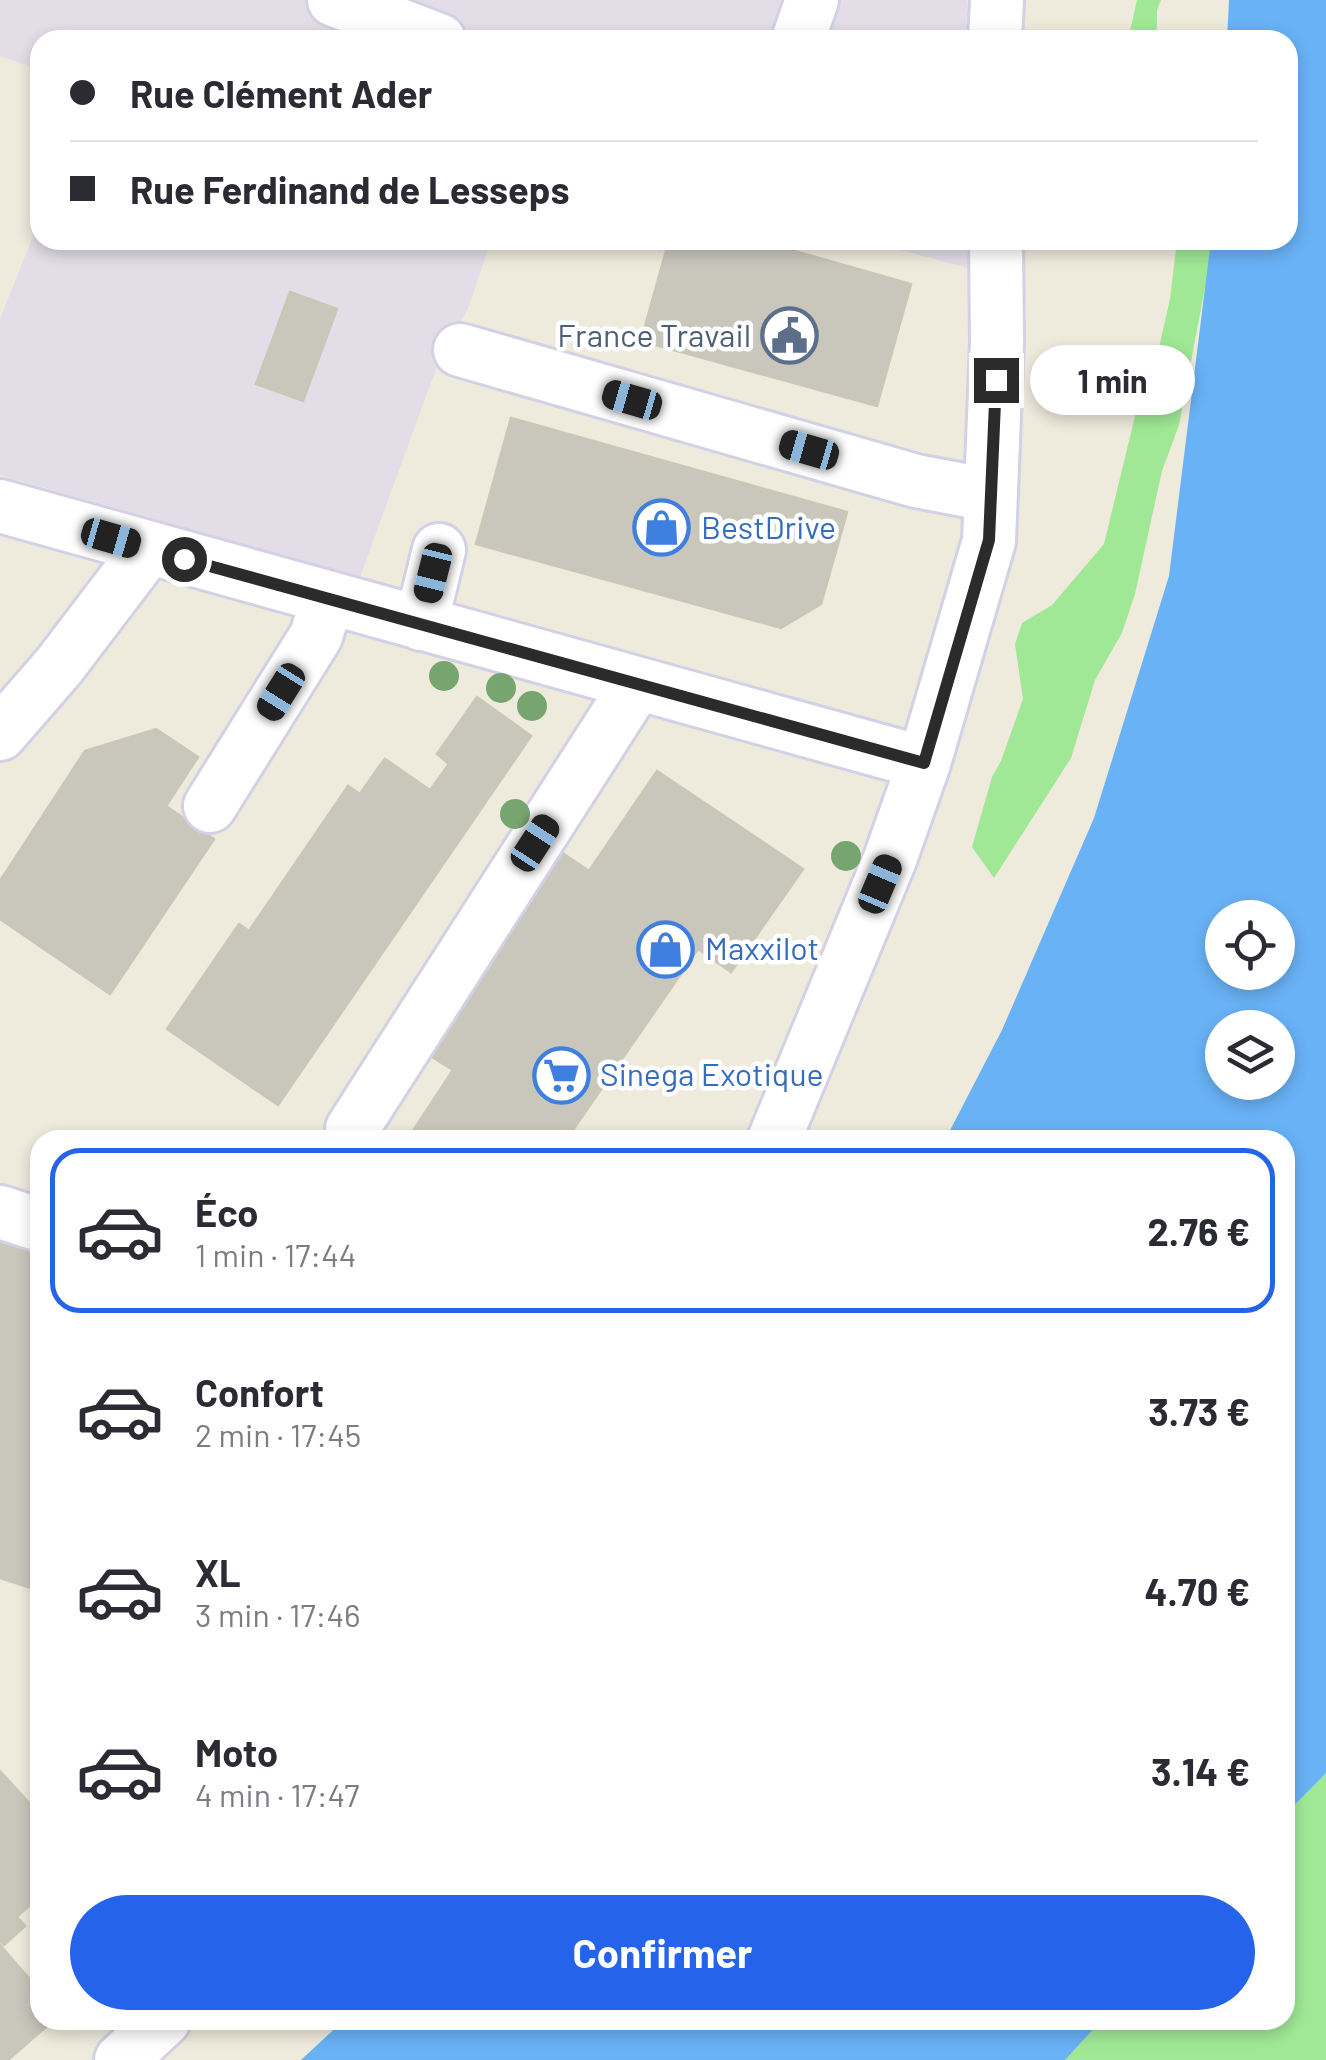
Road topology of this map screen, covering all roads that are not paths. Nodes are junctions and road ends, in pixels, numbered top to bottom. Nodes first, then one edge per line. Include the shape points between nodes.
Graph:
1 (334, 0) edge
2 (812, 0) edge
3 (996, 0) edge
4 (414, 30) edge
5 (802, 30) edge
6 (996, 30) edge
7 (996, 250) edge
8 (460, 350) dead end
9 (990, 495) junction
10 (0, 506) edge
11 (148, 549) junction
12 (439, 550) dead end
13 (328, 598) junction
14 (421, 624) junction
15 (637, 684) junction
16 (0, 734) edge
17 (924, 763) junction
18 (210, 806) dead end
19 (352, 1130) edge
20 (778, 1130) edge
21 (0, 1212) edge
22 (30, 1221) edge
23 (153, 2030) edge
24 (121, 2060) edge

1 - 4 street
2 - 5 street
3 - 6 street
7 - 9 street
8 - 9 street via 916,481
9 - 17 street via 989,540
10 - 11 street
11 - 13 street
11 - 16 street
12 - 14 street
13 - 14 street
13 - 18 street via 316,636
14 - 15 street
15 - 17 street
15 - 19 street
17 - 20 street
21 - 22 street
23 - 24 street

